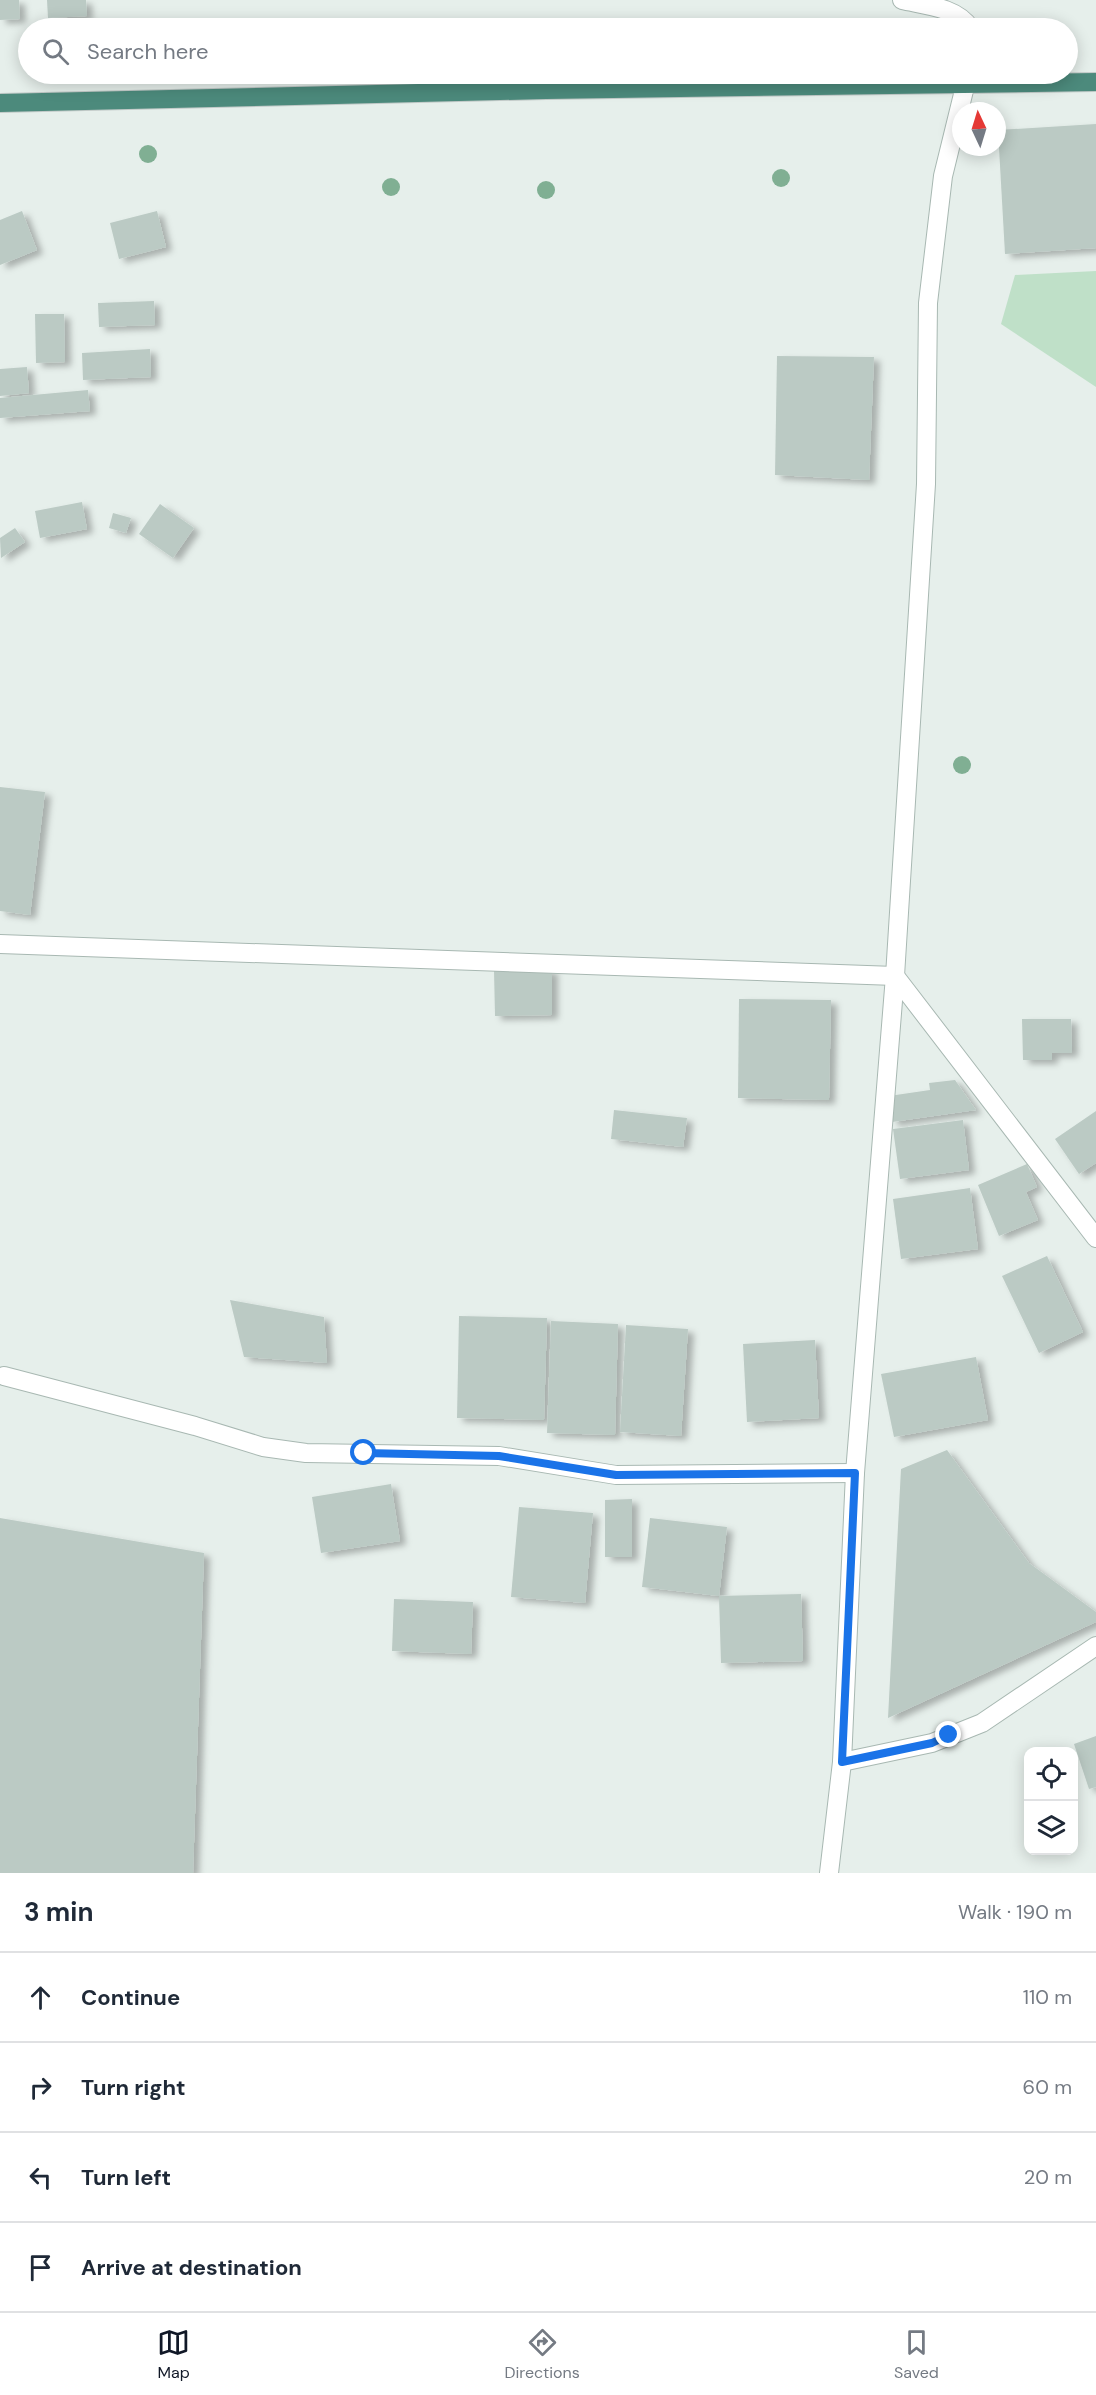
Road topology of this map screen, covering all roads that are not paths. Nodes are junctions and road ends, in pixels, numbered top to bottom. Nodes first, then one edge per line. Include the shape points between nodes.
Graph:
1 (902, 0) edge
2 (960, 18) edge
3 (1078, 81) edge
4 (1096, 82) edge
5 (756, 84) edge
6 (966, 84) edge
7 (0, 103) edge
8 (0, 944) edge
9 (895, 976) junction
10 (1096, 1238) edge
11 (4, 1376) dead end
12 (855, 1473) junction
13 (1096, 1646) edge
14 (842, 1762) junction
15 (829, 1873) edge

1 - 2 street via 942,8
3 - 4 highway
5 - 7 highway
6 - 9 street via 943,176 928,303 926,484
8 - 9 street
9 - 10 street
9 - 12 street
11 - 12 street via 263,1446 306,1453 499,1456 616,1475
12 - 14 street
13 - 14 street via 982,1723 932,1743
14 - 15 street

